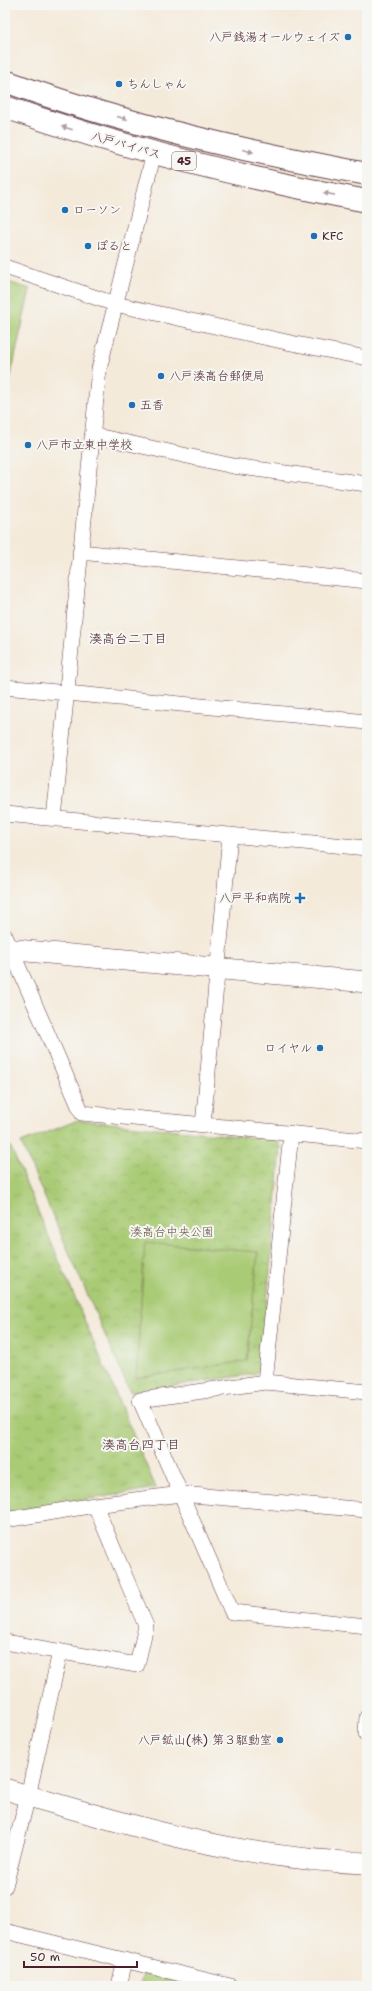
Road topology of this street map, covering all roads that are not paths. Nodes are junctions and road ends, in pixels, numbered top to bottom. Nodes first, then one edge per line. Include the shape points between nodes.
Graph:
1 (5, 81) edge
2 (5, 107) edge
3 (154, 153) junction
4 (367, 174) edge
5 (367, 201) edge
6 (5, 267) edge
7 (115, 304) junction
8 (367, 358) edge
9 (92, 436) junction
10 (367, 484) edge
11 (80, 552) junction
12 (367, 580) edge
13 (5, 687) edge
14 (66, 693) junction
15 (367, 722) edge
16 (5, 814) edge
17 (54, 819) junction
18 (230, 835) junction
19 (367, 848) edge
20 (7, 945) edge
21 (216, 968) junction
22 (367, 982) edge
23 (202, 1125) junction
24 (291, 1134) junction
25 (367, 1141) edge
26 (265, 1382) junction
27 (367, 1392) edge
28 (181, 1494) junction
29 (95, 1505) junction
30 (367, 1510) edge
31 (5, 1520) edge
32 (367, 1626) edge
33 (5, 1642) edge
34 (60, 1652) junction
35 (367, 1716) edge
36 (367, 1736) edge
37 (5, 1789) edge
38 (28, 1796) junction
39 (367, 1863) edge
40 (5, 1886) edge
41 (5, 1931) edge
42 (125, 1960) junction
43 (119, 1986) edge
44 (230, 1986) edge

1 -> 4 highway, 八戸バイパス / 45 via 153,127 269,156
3 -> 2 highway, 八戸バイパス / 45
5 -> 3 highway, 八戸バイパス / 45 via 288,186
3 - 7 street
6 - 7 street
7 - 8 street via 290,344
7 - 9 street via 99,369
9 - 10 street via 233,466
9 - 11 street
11 - 12 street
11 - 14 street
13 - 14 street
14 - 15 street
14 - 17 street
16 - 17 street
17 - 18 street
18 - 19 street
18 - 21 street
20 - 21 street
20 - 23 street via 82,1113
21 - 22 street
21 - 23 street
23 - 24 street
24 - 25 street
24 - 26 street
26 - 27 street
26 - 28 street via 140,1400
28 - 29 street
28 - 30 street
28 - 32 street via 232,1612
29 - 31 street
29 - 34 street via 146,1626 137,1665
33 - 34 street
34 - 38 street
35 - 36 street
37 - 38 street
38 - 39 street via 164,1834 255,1853
38 - 40 street
41 - 42 street
42 - 43 street
42 - 44 street

